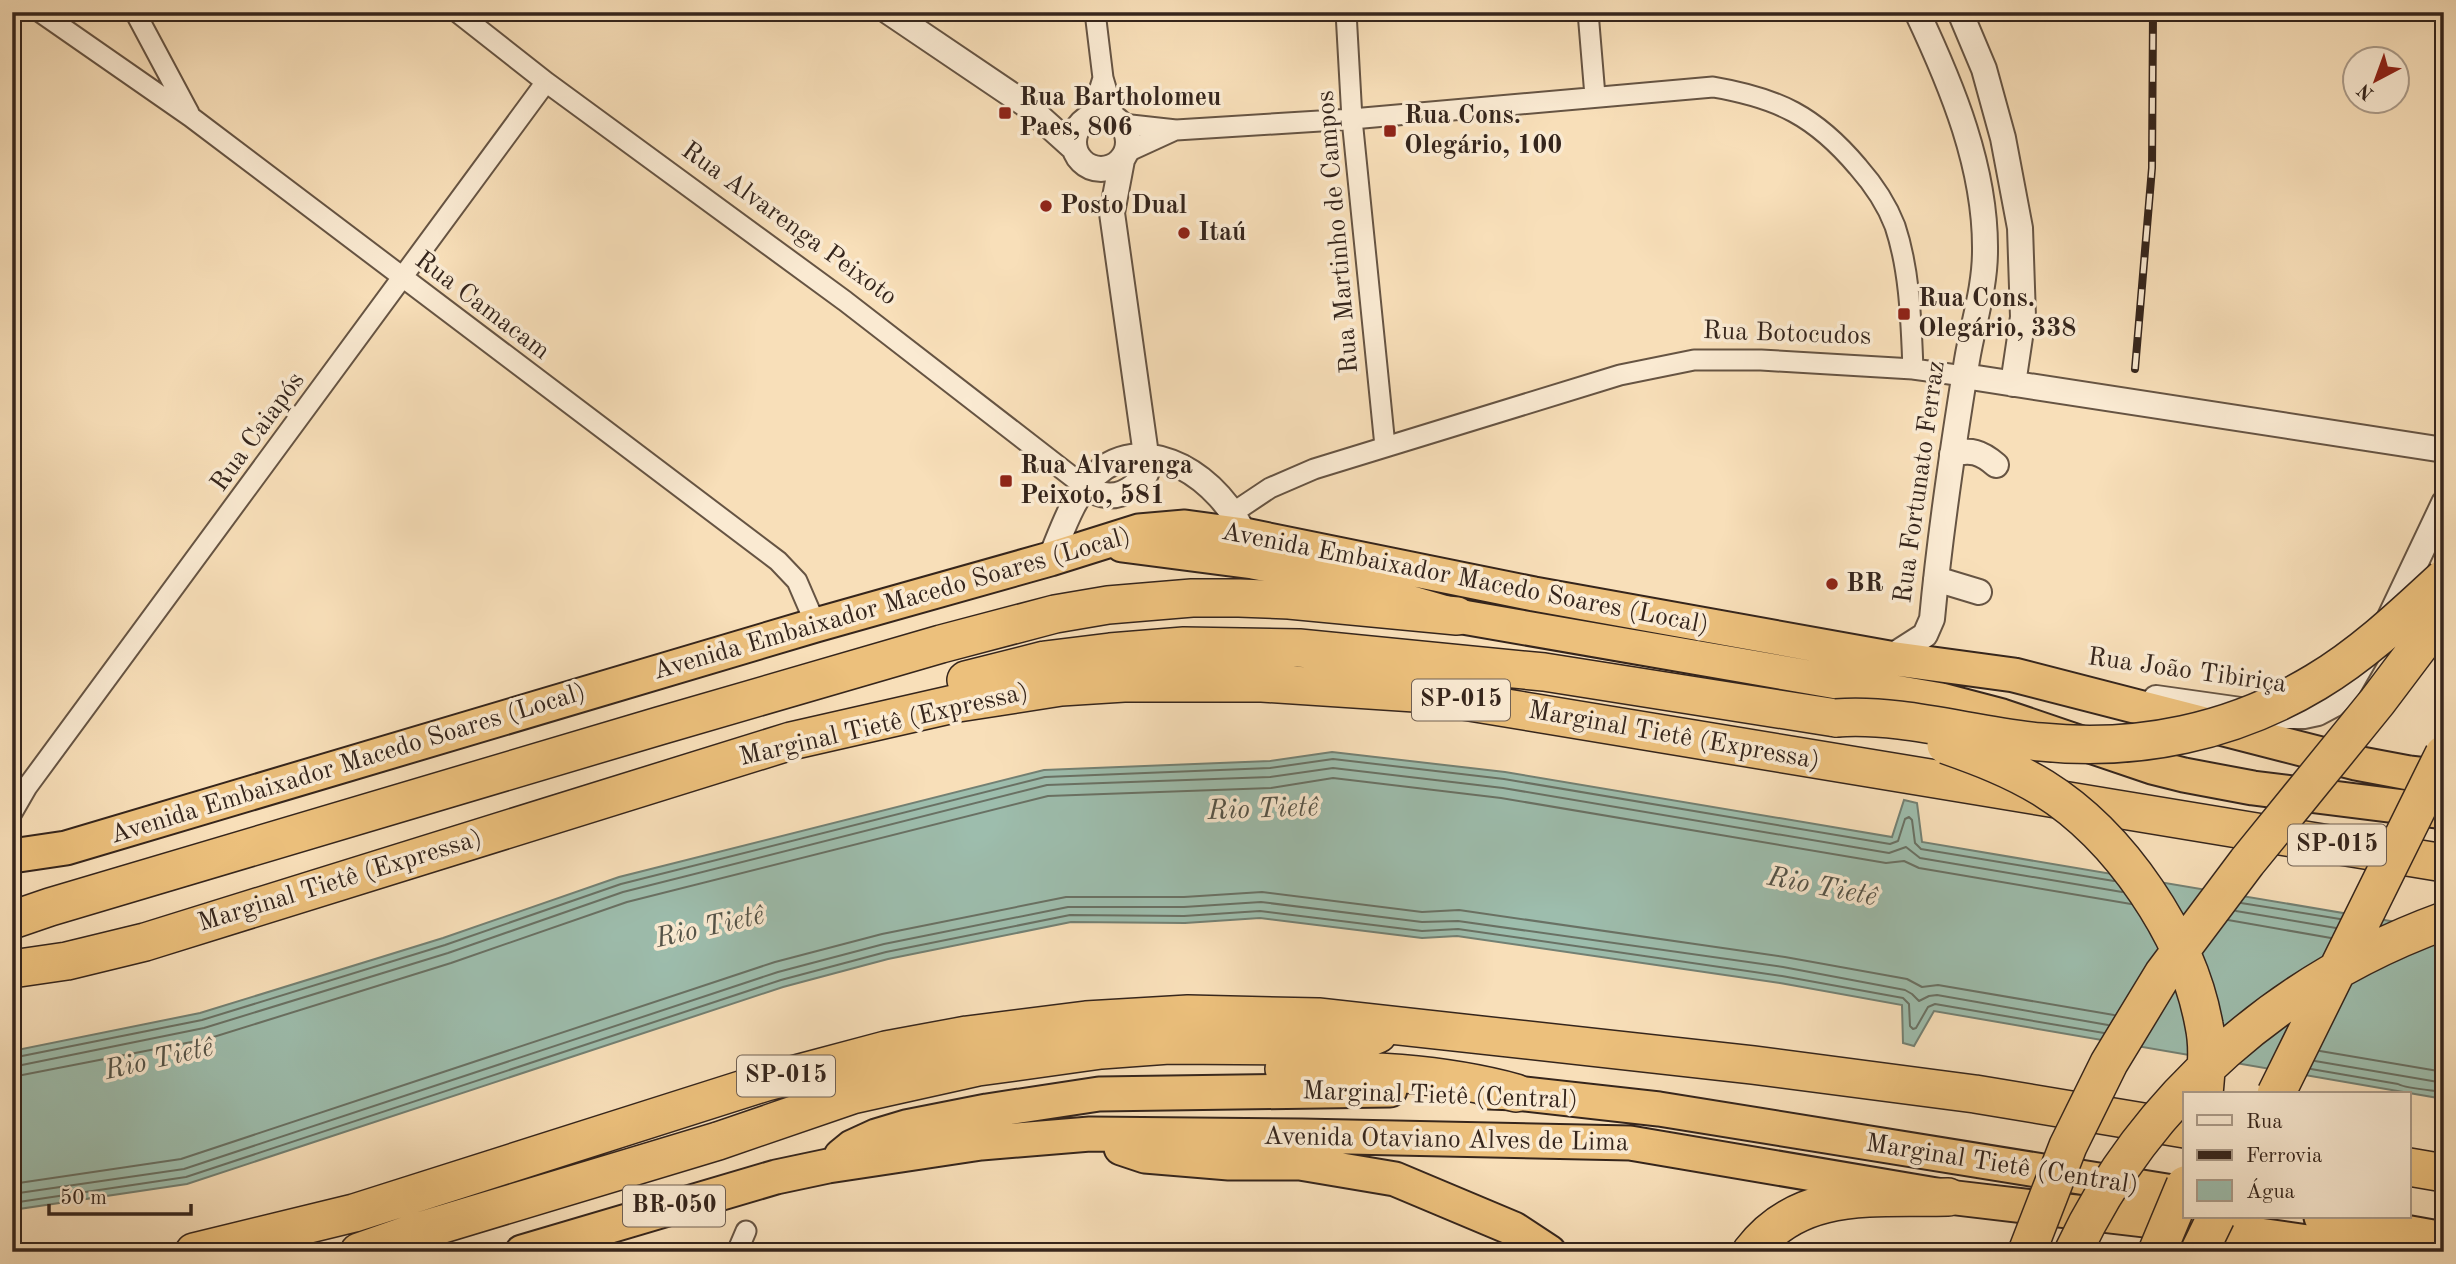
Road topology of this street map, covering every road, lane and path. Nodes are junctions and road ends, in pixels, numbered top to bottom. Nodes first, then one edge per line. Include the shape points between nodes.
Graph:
1 (40, 12) edge
2 (135, 12) edge
3 (457, 12) edge
4 (889, 12) edge
5 (1095, 12) edge
6 (1346, 12) edge
7 (1588, 12) edge
8 (1917, 12) edge
9 (1960, 12) edge
10 (1103, 78) junction
11 (546, 82) junction
12 (1595, 96) junction
13 (1026, 104) junction
14 (191, 117) junction
15 (1088, 118) junction
16 (1352, 119) junction
17 (1119, 121) junction
18 (1176, 130) junction
19 (1078, 154) junction
20 (1125, 156) junction
21 (1112, 213) junction
22 (402, 277) junction
23 (1913, 369) junction
24 (1964, 376) junction
25 (2013, 384) junction
26 (1385, 446) junction
27 (2444, 450) edge
28 (1952, 454) junction
29 (1146, 456) junction
30 (1996, 465) dead end
31 (1084, 486) junction
32 (2444, 503) edge
33 (1239, 524) junction
34 (1104, 542) junction
35 (1049, 559) junction
36 (2444, 578) edge
37 (1936, 579) junction
38 (1979, 592) dead end
39 (2444, 604) edge
40 (1457, 616) junction
41 (816, 625) junction
42 (941, 644) junction
43 (1889, 658) junction
44 (1544, 672) junction
45 (2052, 684) junction
46 (1836, 718) junction
47 (791, 741) junction
48 (2444, 754) edge
49 (2444, 777) edge
50 (2444, 812) edge
51 (12, 813) edge
52 (12, 856) edge
53 (2444, 863) edge
54 (12, 920) edge
55 (2444, 921) edge
56 (12, 970) edge
57 (1398, 1025) junction
58 (2184, 1092) edge
59 (2204, 1092) edge
60 (2277, 1092) edge
61 (1516, 1093) junction
62 (2183, 1093) edge
63 (852, 1095) junction
64 (2183, 1129) edge
65 (1090, 1134) junction
66 (828, 1166) junction
67 (2183, 1190) edge
68 (2183, 1194) edge
69 (1948, 1197) junction
70 (2327, 1218) edge
71 (746, 1231) dead end
72 (2204, 1232) edge
73 (2444, 1239) edge
74 (194, 1252) edge
75 (359, 1252) edge
76 (522, 1252) edge
77 (737, 1252) edge
78 (1549, 1252) edge
79 (1751, 1252) edge
80 (2027, 1252) edge
81 (2073, 1252) edge
82 (2157, 1252) edge
83 (2229, 1252) edge
84 (2377, 1252) edge

1 - 14 street
2 - 14 street, Rua Camacam
3 - 11 street, Rua Alvarenga Peixoto
4 - 13 street
5 - 10 street
6 - 16 street, Rua Martinho de Campos
7 - 12 street
8 - 24 street, Rua Fortunato Ferraz via 1953,94 1973,159 1981,206 1985,250 1981,295
9 - 25 street via 1984,69 2020,228 2023,317
10 - 15 street
10 - 17 street
11 - 22 street, Rua Caiapós
11 - 31 street, Rua Alvarenga Peixoto via 845,301
12 - 16 street
12 - 23 street via 1713,87 1751,94 1820,127 1873,184 1894,225 1905,271
13 - 15 street
13 - 19 street
14 - 22 street, Rua Camacam
15 - 17 street via 1108,115
15 - 19 street via 1075,134
16 - 18 street
16 - 26 street, Rua Martinho de Campos
17 - 18 street
17 - 20 street via 1128,137
18 - 20 street
19 - 20 street via 1097,169 1115,166
19 - 21 street
20 - 21 street
21 - 29 street
22 - 41 street, Rua Camacam via 778,561 797,581
22 - 51 street, Rua Caiapós
23 - 24 street, Rua Botocudos
23 - 26 street, Rua Botocudos via 1695,360 1620,374
24 - 25 street, Rua Botocudos
24 - 28 street, Rua Fortunato Ferraz
25 - 27 street, Rua Botocudos
26 - 33 street, Rua Botocudos via 1270,488
28 - 30 street via 1970,450
28 - 37 street, Rua Fortunato Ferraz
29 - 31 street via 1145,478 1117,496 1097,494
29 - 33 street via 1176,463 1195,474 1216,491
31 - 35 street
32 - 45 street, Rua João Tibiriça via 2395,611 2345,693 2318,713 2283,716
33 - 34 highway, Avenida Embaixador Macedo Soares (Local) via 1139,531
33 - 43 highway, Avenida Embaixador Macedo Soares (Local) via 1534,594
34 - 35 highway, Avenida Embaixador Macedo Soares (Local)
34 - 40 highway via 1309,573
35 - 41 highway, Avenida Embaixador Macedo Soares (Local)
36 - 46 highway, bridge via 2368,646 2317,681 2247,717 2179,736 2102,745 2053,743 1867,715
37 - 38 street
37 - 43 street, Rua Fortunato Ferraz via 1926,635
39 - 80 highway, bridge via 2423,641 2377,702 2163,974 2109,1063 2068,1146
40 - 42 highway via 1289,600 1192,598 1068,612
40 - 50 highway via 1959,704 2195,778
41 - 52 highway, Avenida Embaixador Macedo Soares (Local) via 66,848
42 - 44 highway via 1240,624 1500,651
42 - 54 highway
43 - 45 highway, Avenida Embaixador Macedo Soares (Local)
44 - 46 highway
44 - 47 highway via 1299,648 1184,646 1110,652 1045,660 825,711
45 - 49 highway, Avenida Embaixador Macedo Soares (Local) via 2356,763
46 - 59 highway, bridge via 1867,729 1942,743 1989,760 2045,789 2099,833 2127,863 2183,955 2205,1026
47 - 53 highway, Marginal Tietê (Expressa) / SP-015 via 958,703 1060,687 1124,683 1336,686 1492,704
47 - 56 highway, Marginal Tietê (Expressa) / SP-015 via 145,942
48 - 60 highway, bridge
55 - 58 highway, bridge via 2351,961 2288,1000 2223,1051
57 - 63 highway via 1361,1041 1337,1044 1169,1045 1087,1052 978,1066
57 - 64 highway, SP-015 via 1962,1092
57 - 74 highway, SP-015 via 1318,1017 1188,1014 1086,1020 886,1050 766,1082 354,1213
61 - 63 highway via 1369,1070 1251,1069 1087,1075 878,1102
61 - 66 highway, Marginal Tietê (Central) via 1352,1088 1099,1094 906,1127 852,1147
61 - 68 highway, Marginal Tietê (Central) via 1659,1109
62 - 81 highway, bridge via 2122,1166
63 - 75 highway
65 - 66 highway, Avenida Otaviano Alves de Lima / BR-050 via 981,1143
65 - 69 highway, Avenida Otaviano Alves de Lima via 1630,1143
65 - 78 highway via 1145,1156 1300,1163 1395,1179 1514,1229
66 - 76 highway, Avenida Otaviano Alves de Lima / BR-050
67 - 82 highway, bridge
69 - 72 highway, Avenida Otaviano Alves de Lima
69 - 79 highway via 1833,1201 1807,1208 1779,1223
70 - 73 highway
71 - 77 street
72 - 83 main road
72 - 84 highway, Avenida Otaviano Alves de Lima

